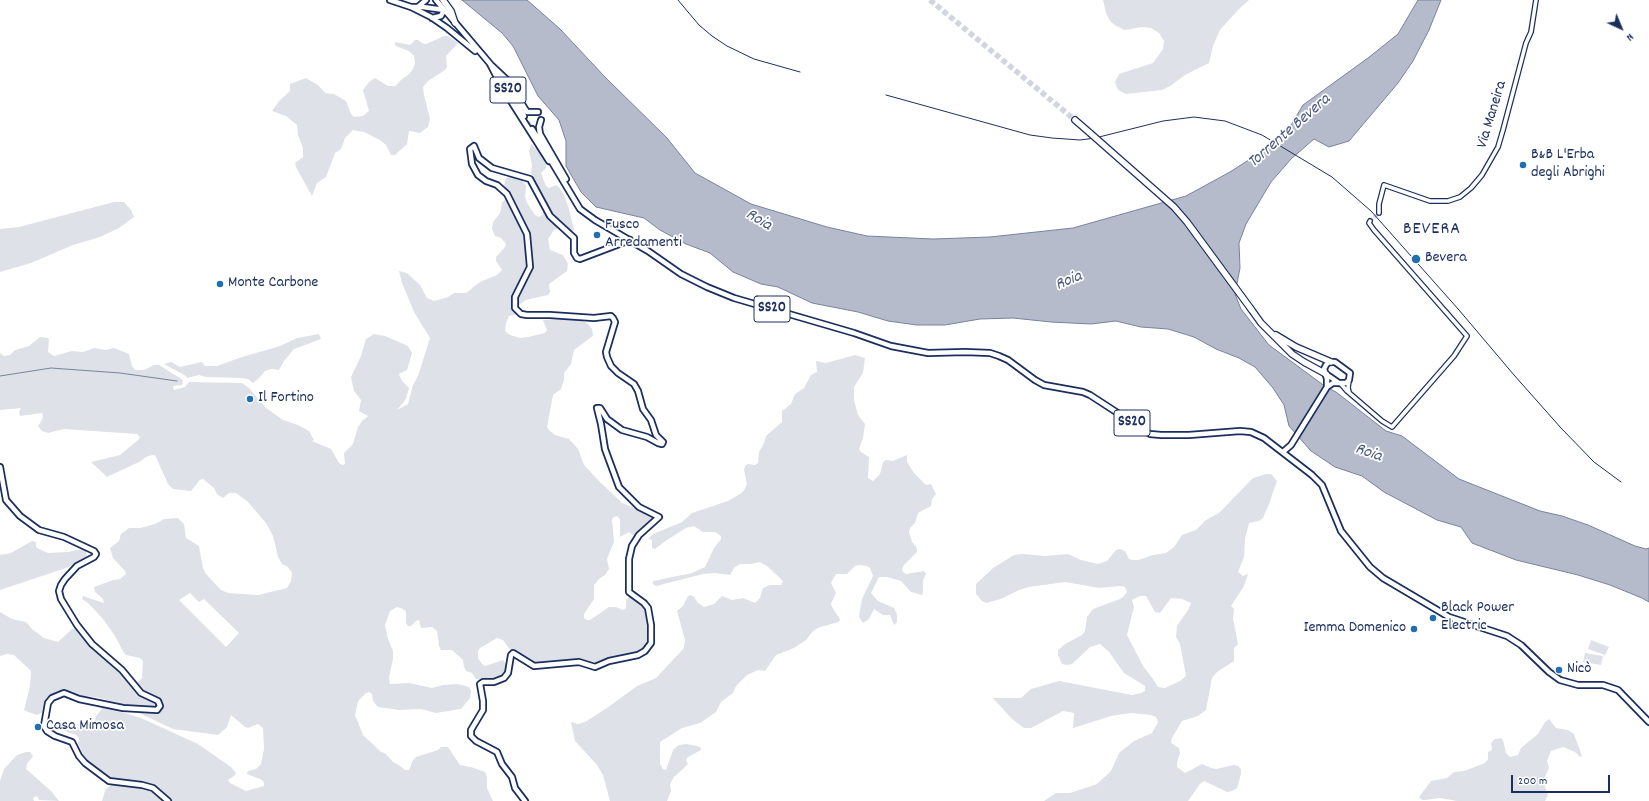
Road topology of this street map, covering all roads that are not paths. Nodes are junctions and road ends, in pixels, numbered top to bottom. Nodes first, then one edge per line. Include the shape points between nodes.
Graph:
1 (390, 0) edge
2 (426, 0) edge
3 (436, 0) edge
4 (443, 0) edge
5 (1536, 0) edge
6 (419, 6) junction
7 (411, 7) junction
8 (444, 10) junction
9 (431, 18) junction
10 (455, 23) junction
11 (484, 58) junction
12 (490, 64) junction
13 (535, 113) dead end
14 (524, 116) tunnel mouth
15 (541, 120) dead end
16 (1075, 120) tunnel mouth
17 (532, 129) tunnel mouth
18 (576, 205) junction
19 (1379, 213) tunnel mouth
20 (1370, 221) dead end
21 (630, 240) junction
22 (1266, 328) junction
23 (1332, 362) junction
24 (1326, 374) junction
25 (1350, 380) junction
26 (1340, 384) junction
27 (1327, 387) junction
28 (1350, 393) junction
29 (1286, 454) junction
30 (0, 467) edge
31 (1649, 722) edge
32 (168, 801) edge
33 (525, 801) edge

1 - 7 main road
2 - 6 main road
3 - 8 main road, SS20
4 - 10 highway via 451,11
5 - 19 street, Via Maneira via 1531,32 1503,130 1492,160 1477,182 1460,197 1438,202 1384,185
6 - 7 main road
6 - 8 main road
7 - 9 main road
8 - 9 main road via 441,16
8 - 10 main road, SS20
9 - 11 main road
10 - 11 main road, SS20
11 - 12 main road, SS20
12 - 13 main road via 507,80 527,112
12 - 14 main road, SS20
12 - 18 main road via 524,125
15 - 18 main road via 540,134 572,190
16 - 22 highway, bridge via 1174,207
17 - 18 main road, SS20
18 - 21 main road, SS20 via 587,215
20 - 28 street via 1377,234 1467,336 1454,356 1392,427
21 - 29 main road, SS20 via 681,274 734,298 891,346 928,353 990,353 1000,356 1034,380 1090,395 1150,434 1189,435 1246,431 1264,438
21 - 33 main road via 580,259 576,258 574,238 550,216 530,179 492,168 479,158 474,146 470,148 472,164 478,175 504,190 527,234 530,267 515,297 515,308 521,314 527,315 587,318 611,316 615,322 606,352 607,357 611,366 634,384 656,435 664,442 658,443 622,430 597,408 605,449 619,487 639,507 659,516 639,535 632,546 629,559 629,592 644,603 649,611 652,639 648,648 638,655 609,661 595,667 579,662 534,666 512,653 508,673 504,678 480,684 483,706 470,730 471,736 497,752 512,777 515,788
22 - 23 highway via 1296,347
22 - 24 highway via 1292,354
23 - 24 main road via 1325,366
23 - 25 main road via 1348,371
24 - 26 main road
24 - 27 main road
25 - 26 main road via 1346,384
25 - 28 street
26 - 27 main road via 1333,383
26 - 28 street
27 - 29 main road
29 - 31 main road, SS20 via 1322,485 1341,531 1370,567 1383,578 1449,617 1507,636 1521,645 1560,680 1578,685 1603,685 1618,690
30 - 32 main road via 6,500 20,516 39,530 64,537 94,551 94,557 77,566 65,579 59,592 60,599 92,644 122,670 141,693 158,701 160,706 157,710 123,708 79,699 64,693 52,698 48,703 44,726 55,736 72,742 85,763 109,781 153,788

